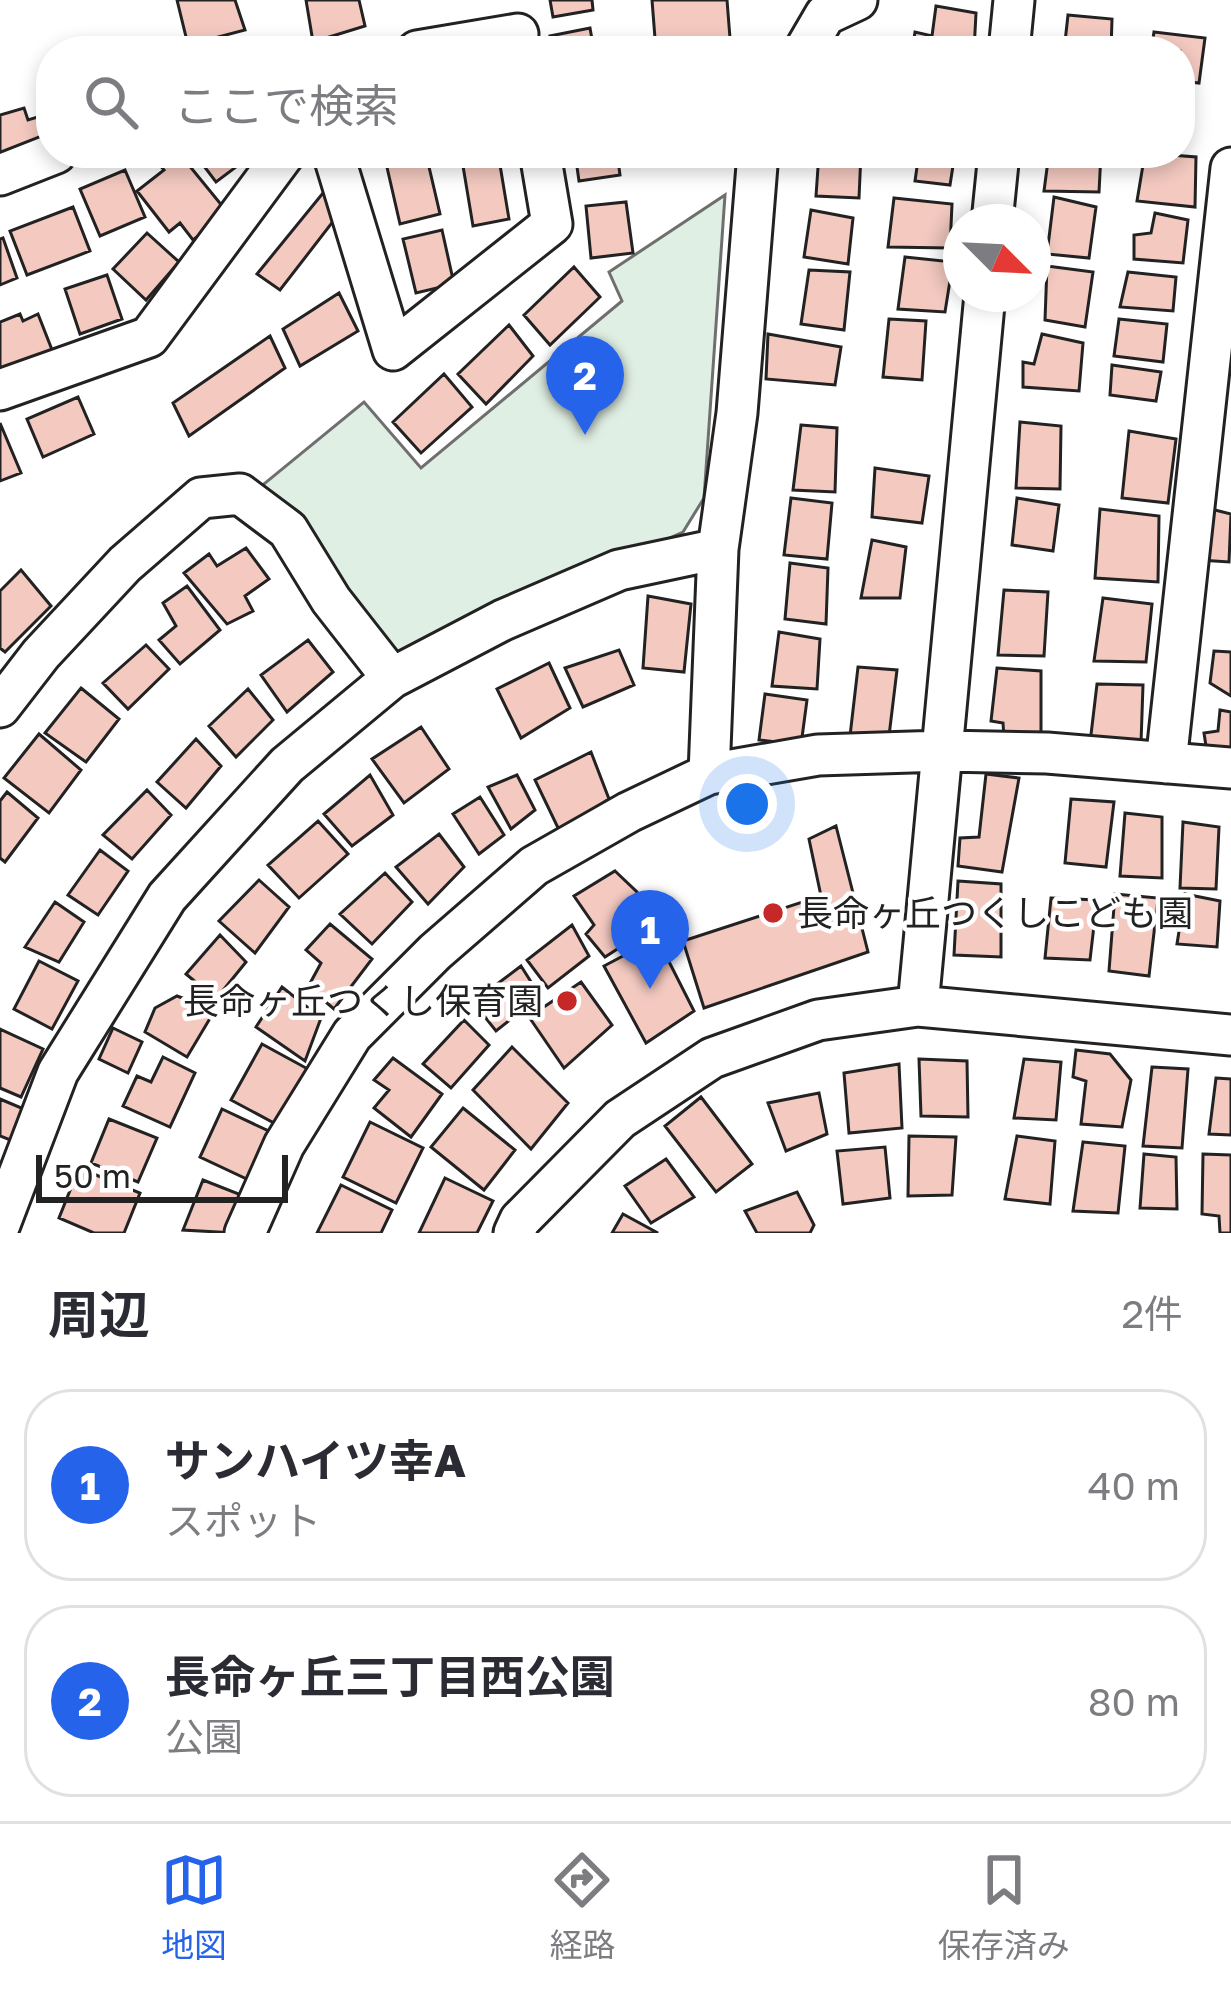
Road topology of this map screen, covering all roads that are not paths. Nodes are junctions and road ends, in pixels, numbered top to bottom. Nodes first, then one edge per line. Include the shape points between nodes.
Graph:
1 (857, 0) edge
2 (1013, 0) edge
3 (517, 28) edge
4 (482, 36) edge
5 (813, 36) edge
6 (1010, 36) edge
7 (36, 161) edge
8 (274, 168) edge
9 (338, 168) edge
10 (543, 168) edge
11 (757, 168) edge
12 (997, 168) edge
13 (1231, 168) edge
14 (0, 175) edge
15 (994, 204) edge
16 (983, 312) edge
17 (0, 390) edge
18 (718, 549) junction
19 (392, 678) junction
20 (0, 707) edge
21 (944, 751) junction
22 (1166, 763) junction
23 (1231, 768) edge
24 (709, 774) junction
25 (918, 1006) junction
26 (1231, 1035) edge
27 (0, 1224) edge
28 (245, 1233) edge
29 (514, 1233) edge

1 - 5 street via 825,15
2 - 6 street
3 - 4 street
7 - 14 street
8 - 17 street via 149,338
9 - 10 street via 393,350 552,224
11 - 18 street
12 - 15 street
13 - 22 street
16 - 21 street
18 - 19 street via 619,570
18 - 24 street
19 - 20 street via 288,530 240,494 201,498 140,551
19 - 27 street via 287,765 167,897 58,1072
21 - 22 street
21 - 24 street via 818,755
21 - 25 street
22 - 23 street
24 - 28 street via 534,866 435,952 352,1035 284,1145
25 - 26 street
25 - 29 street via 818,1020 712,1058 620,1120

